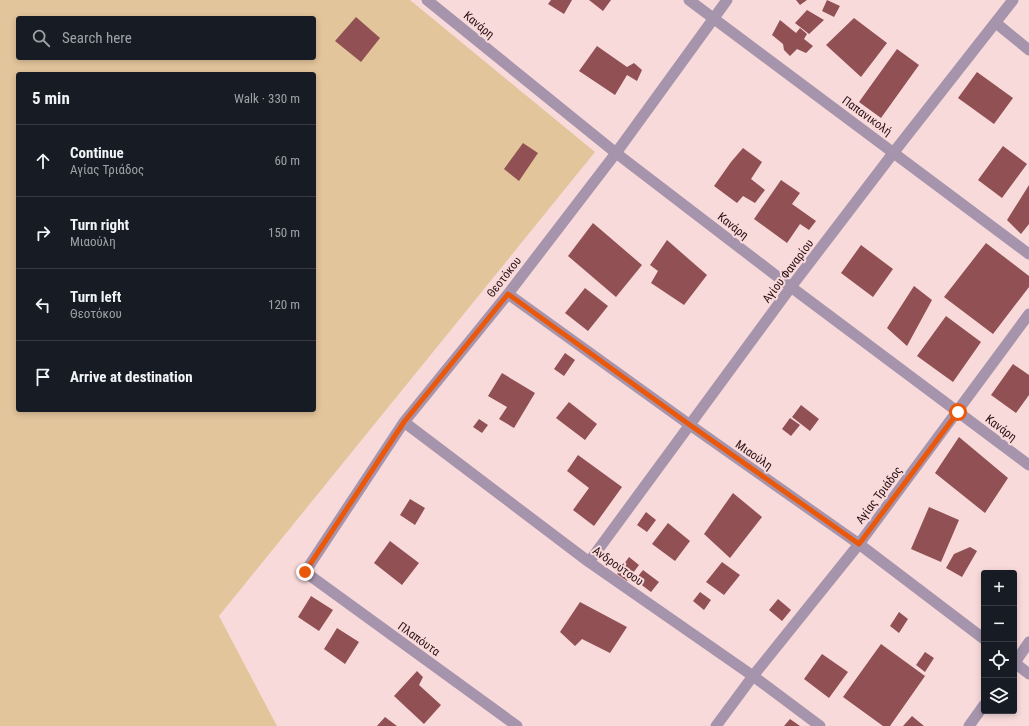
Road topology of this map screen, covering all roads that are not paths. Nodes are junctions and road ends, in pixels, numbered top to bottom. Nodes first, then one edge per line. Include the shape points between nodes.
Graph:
1 (427, 0) edge
2 (689, 0) edge
3 (728, 0) edge
4 (1013, 0) edge
5 (713, 18) junction
6 (996, 23) junction
7 (1029, 50) edge
8 (894, 152) junction
9 (616, 153) junction
10 (1029, 254) edge
11 (791, 287) junction
12 (508, 294) junction
13 (1029, 314) edge
14 (958, 412) junction
15 (404, 422) junction
16 (690, 425) junction
17 (1029, 465) edge
18 (859, 544) junction
19 (589, 562) junction
20 (305, 572) joint
21 (981, 637) edge
22 (1029, 642) edge
23 (1017, 659) edge
24 (1017, 665) edge
25 (1029, 674) edge
26 (753, 676) junction
27 (981, 709) edge
28 (517, 726) edge
29 (716, 726) edge
30 (820, 726) edge
31 (969, 726) edge

1 - 9 street, Κανάρη
2 - 5 street, Παπανικολή
3 - 5 street, Θεοτόκου
4 - 6 street, Αγίου Φαναρίου
5 - 8 street, Παπανικολή
5 - 9 street, Θεοτόκου
6 - 7 street
6 - 8 street, Αγίου Φαναρίου
8 - 10 street, Παπανικολή
8 - 11 street, Αγίου Φαναρίου
9 - 11 street, Κανάρη
9 - 12 street, Θεοτόκου
11 - 14 street, Κανάρη
11 - 16 street, Αγίου Φαναρίου
12 - 15 street, Θεοτόκου
12 - 16 street, Μιαούλη
13 - 14 street, Αγίας Τριάδος
14 - 17 street, Κανάρη
14 - 18 street, Αγίας Τριάδος
15 - 19 street, Ανδρούτσου
15 - 20 street, Θεοτόκου
16 - 18 street, Μιαούλη
16 - 19 street, Αγίου Φαναρίου
18 - 21 street, Μιαούλη
18 - 26 street, Αγίας Τριάδος
19 - 26 street, Ανδρούτσου
20 - 28 street, Πλαπόυτα
22 - 23 street
24 - 25 street
26 - 29 street, Αγίας Τριάδος
26 - 30 street, Ανδρούτσου
27 - 31 street

